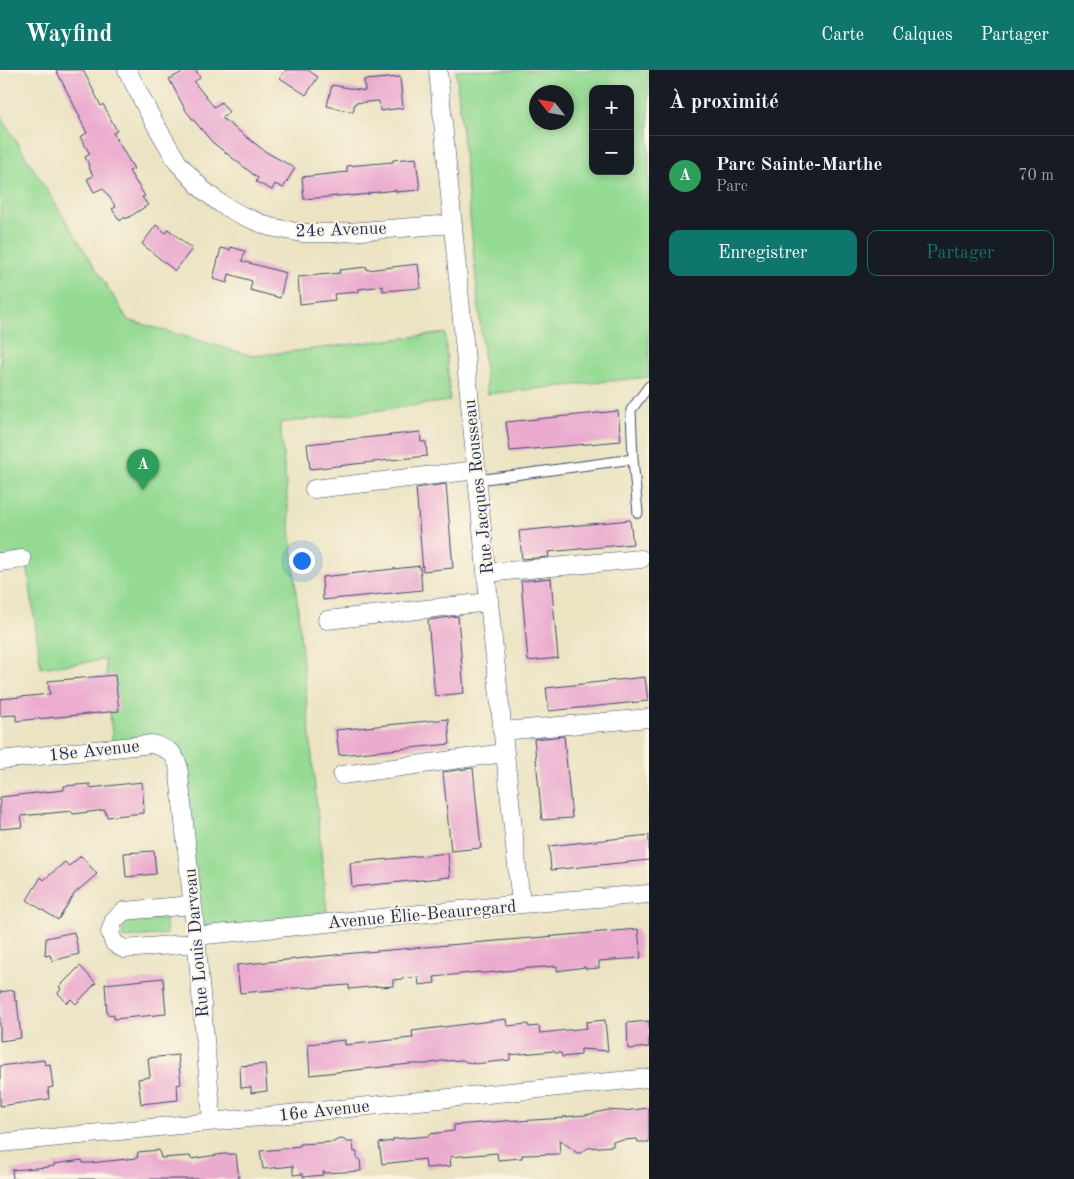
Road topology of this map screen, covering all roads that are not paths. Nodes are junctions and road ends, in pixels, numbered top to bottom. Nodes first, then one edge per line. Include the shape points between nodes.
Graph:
1 (127, 70) edge
2 (438, 70) edge
3 (453, 224) junction
4 (649, 386) edge
5 (633, 459) junction
6 (477, 475) junction
7 (314, 490) dead end
8 (638, 513) dead end
9 (22, 559) dead end
10 (641, 559) dead end
11 (0, 562) edge
12 (486, 573) junction
13 (489, 602) junction
14 (327, 620) dead end
15 (649, 718) edge
16 (502, 731) junction
17 (504, 753) junction
18 (0, 760) edge
19 (178, 765) joint
20 (342, 775) dead end
21 (649, 894) edge
22 (521, 904) junction
23 (192, 905) junction
24 (196, 939) junction
25 (649, 1078) edge
26 (212, 1121) junction
27 (0, 1143) edge

1 - 3 street, 24e Avenue via 178,163 202,189 241,215 270,227 302,233
2 - 3 street, Rue Jacques Rousseau
3 - 6 street, Rue Jacques Rousseau
4 - 5 lane via 630,410
5 - 6 lane
5 - 8 lane
6 - 7 street
6 - 12 street, Rue Jacques Rousseau
9 - 11 street
10 - 12 street
12 - 13 street, Rue Jacques Rousseau
13 - 14 street
13 - 16 street, Rue Jacques Rousseau
15 - 16 street
16 - 17 street, Rue Jacques Rousseau
17 - 20 street
17 - 22 street, Rue Jacques Rousseau
18 - 19 street, 18e Avenue via 152,744 168,750
19 - 23 street, Rue Louis Darveau
21 - 22 street, Avenue Élie-Beauregard
22 - 24 street, Avenue Élie-Beauregard
23 - 24 street, Rue Louis Darveau
23 - 24 street, Avenue Élie-Beauregard via 124,911 114,920 110,932 114,943 124,949
24 - 26 street, Rue Louis Darveau
25 - 26 street, 16e Avenue
26 - 27 street, 16e Avenue

